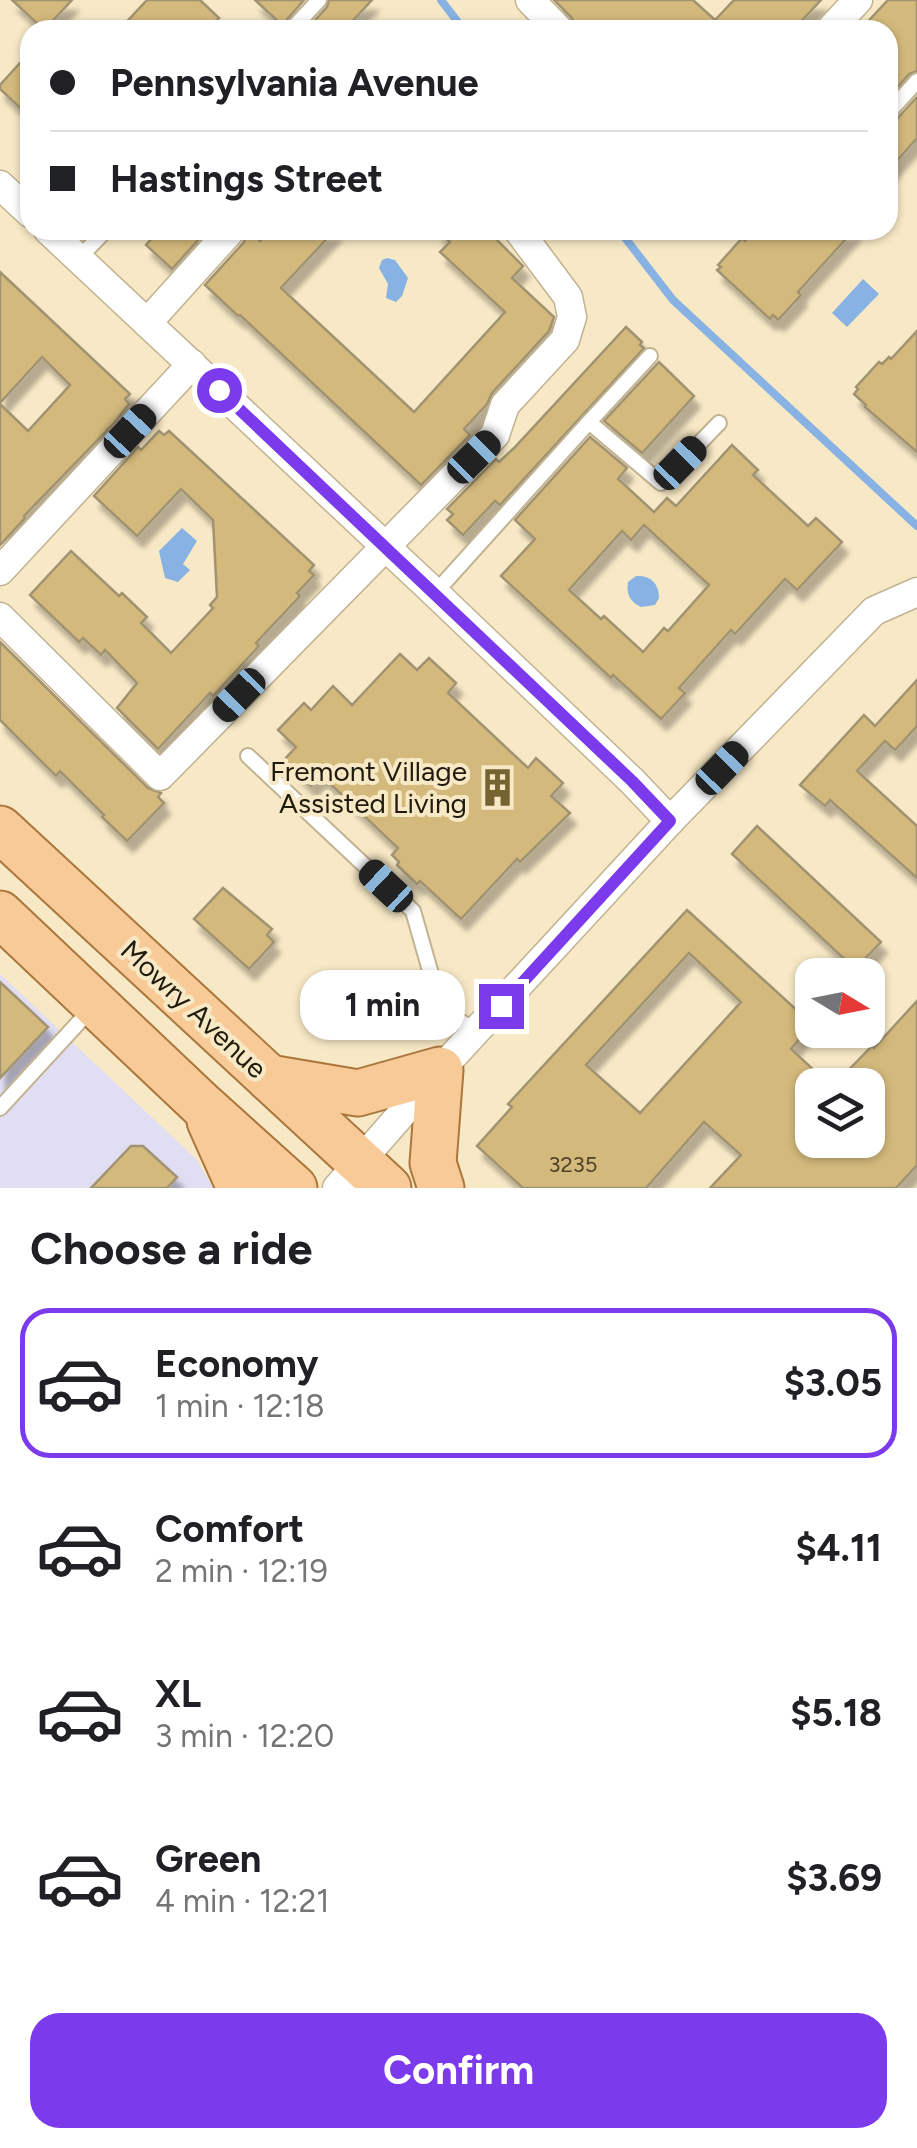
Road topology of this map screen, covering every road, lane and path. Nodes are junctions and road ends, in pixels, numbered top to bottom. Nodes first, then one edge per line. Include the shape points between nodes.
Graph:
1 (319, 0) edge
2 (530, 0) edge
3 (858, 0) edge
4 (301, 20) edge
5 (549, 20) edge
6 (839, 20) edge
7 (917, 82) edge
8 (898, 103) edge
9 (58, 240) edge
10 (96, 240) edge
11 (222, 240) edge
12 (525, 240) edge
13 (78, 259) junction
14 (147, 323) junction
15 (650, 356) dead end
16 (192, 364) junction
17 (589, 422) junction
18 (719, 423) dead end
19 (384, 546) junction
20 (0, 571) edge
21 (917, 592) edge
22 (435, 593) junction
23 (0, 617) edge
24 (248, 756) dead end
25 (670, 821) junction
26 (0, 830) edge
27 (0, 842) edge
28 (41, 867) junction
29 (0, 914) edge
30 (95, 1004) junction
31 (477, 1032) junction
32 (440, 1070) junction
33 (269, 1078) junction
34 (203, 1106) junction
35 (0, 1108) edge
36 (362, 1179) edge
37 (240, 1188) edge
38 (294, 1188) edge
39 (442, 1188) edge

1 - 4 lane
2 - 5 street
3 - 6 street
7 - 8 lane
9 - 13 street
10 - 13 lane
11 - 14 street
12 - 19 street via 568,297 572,317 565,340 506,406 495,435
13 - 14 street
14 - 16 street
15 - 17 lane
16 - 19 street
16 - 20 street
17 - 18 lane via 661,482
17 - 22 lane
19 - 22 street
19 - 23 street via 160,776
21 - 25 street via 874,612
22 - 25 street
24 - 31 lane via 414,912 442,1009
25 - 31 street
26 - 28 main road, Mowry Avenue
27 - 28 main road
28 - 33 main road, Mowry Avenue
29 - 30 main road
30 - 34 main road
30 - 35 lane
31 - 32 street
32 - 33 main road via 358,1093
32 - 36 street
32 - 39 main road via 434,1163
33 - 36 main road, Mowry Avenue
34 - 37 main road
34 - 38 main road

